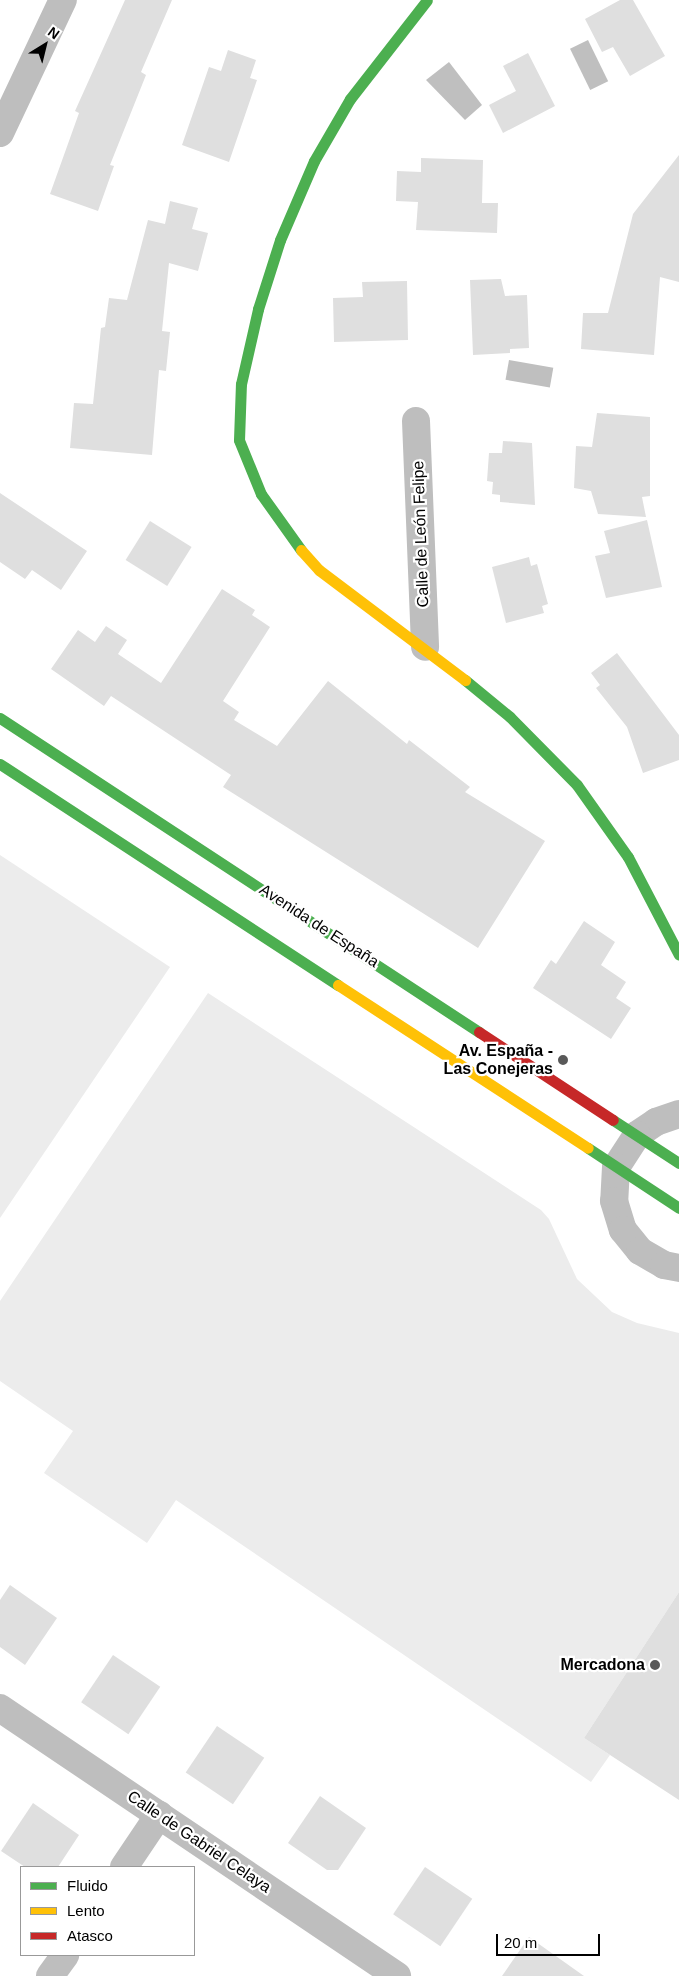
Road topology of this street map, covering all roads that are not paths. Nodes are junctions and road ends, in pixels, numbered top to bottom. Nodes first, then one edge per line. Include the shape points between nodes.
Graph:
1 (63, 0) edge
2 (427, 0) edge
3 (0, 132) edge
4 (416, 421) dead end
5 (425, 647) junction
6 (0, 718) edge
7 (0, 764) edge
8 (679, 955) edge
9 (679, 1114) edge
10 (637, 1135) junction
11 (679, 1163) edge
12 (616, 1167) junction
13 (679, 1208) edge
14 (679, 1268) edge
15 (0, 1708) edge
16 (159, 1815) junction
17 (125, 1866) edge
18 (64, 1956) edge
19 (50, 1976) edge
20 (397, 1976) edge

1 - 3 street
2 - 5 street via 350,99 314,161 280,240 258,309 241,384 238,416 239,440 261,494 295,543 319,570
4 - 5 street, Calle de León Felipe
5 - 8 street via 510,717 577,785 628,858
6 - 10 street, Avenida de España
7 - 12 street
9 - 10 street via 656,1122
10 - 11 street, Avenida de España
10 - 12 street
12 - 13 street
12 - 14 street via 614,1201 623,1230 640,1251 664,1265
15 - 16 street, Calle de Gabriel Celaya
16 - 17 street
16 - 20 street, Calle de Gabriel Celaya
18 - 19 street

